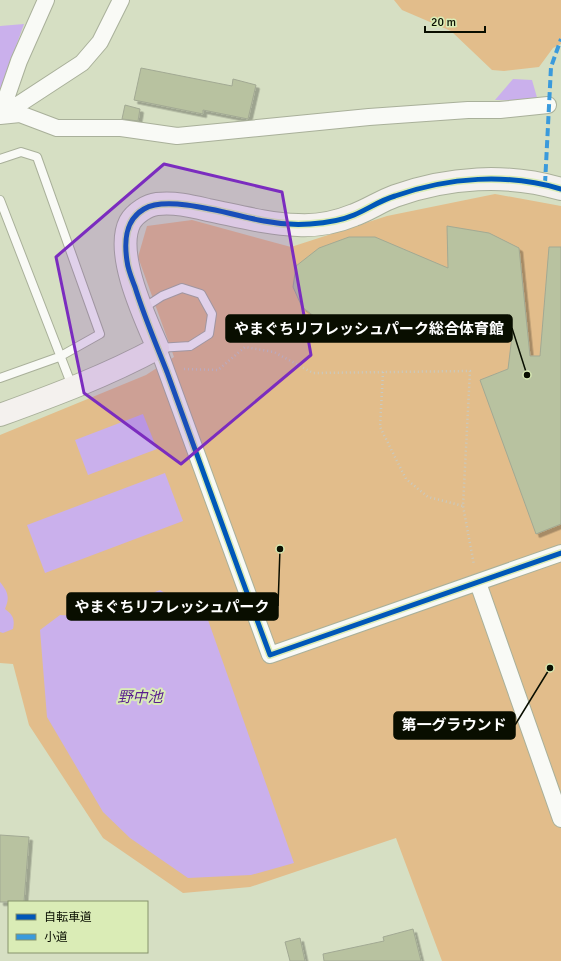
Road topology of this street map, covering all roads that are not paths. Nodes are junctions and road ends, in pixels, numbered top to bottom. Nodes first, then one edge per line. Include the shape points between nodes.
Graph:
1 (46, 0) edge
2 (121, 0) edge
3 (548, 105) dead end
4 (0, 116) edge
5 (0, 159) edge
6 (561, 188) edge
7 (0, 200) edge
8 (142, 309) junction
9 (158, 348) junction
10 (59, 357) junction
11 (0, 378) edge
12 (73, 388) junction
13 (0, 415) edge
14 (561, 553) edge
15 (478, 583) junction
16 (561, 819) edge

1 - 4 street via 19,61
2 - 4 street via 100,42 82,63
3 - 4 street via 369,117 177,136 121,128 57,128 20,114
5 - 10 lane via 21,152 37,157 100,334
6 - 8 street via 520,180 480,178 441,184 394,196 353,215 330,222 298,225 267,222 179,204 156,204 143,209 131,221 126,237 127,263
7 - 10 lane
8 - 9 street
8 - 9 lane via 162,296 182,288 201,294 212,314 210,334 190,346
9 - 12 street via 117,370
9 - 15 street via 270,655
10 - 11 lane
10 - 12 lane
12 - 13 street
14 - 15 street
15 - 16 street

